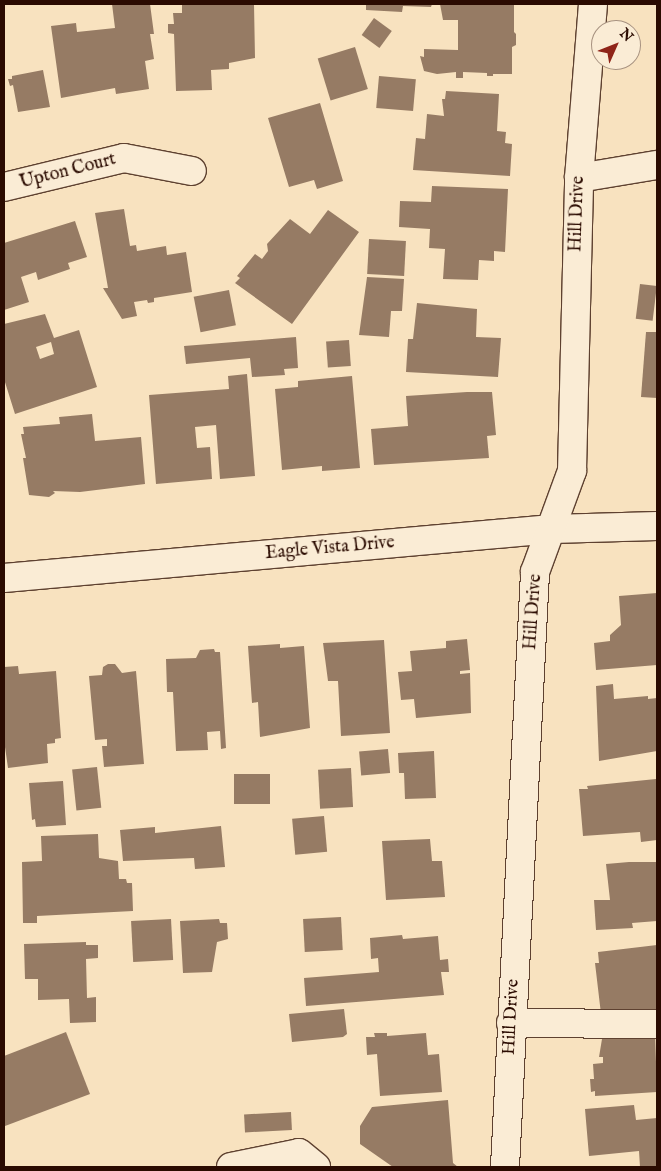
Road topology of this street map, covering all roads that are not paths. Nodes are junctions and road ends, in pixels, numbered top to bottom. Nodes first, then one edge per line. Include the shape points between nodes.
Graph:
1 (592, 4) edge
2 (657, 165) edge
3 (192, 171) dead end
4 (579, 178) junction
5 (4, 187) edge
6 (657, 526) edge
7 (552, 529) junction
8 (4, 578) edge
9 (511, 1024) junction
10 (657, 1024) edge
11 (231, 1167) edge
12 (316, 1167) edge
13 (505, 1167) edge

1 - 4 street, Hill Drive
2 - 4 street
3 - 5 street, Upton Court via 124,158
4 - 7 street, Hill Drive via 572,471
6 - 7 street, Eagle Vista Drive
7 - 8 street, Eagle Vista Drive
7 - 9 street, Hill Drive via 535,572
9 - 10 street
9 - 13 street, Hill Drive
11 - 12 street via 299,1153

